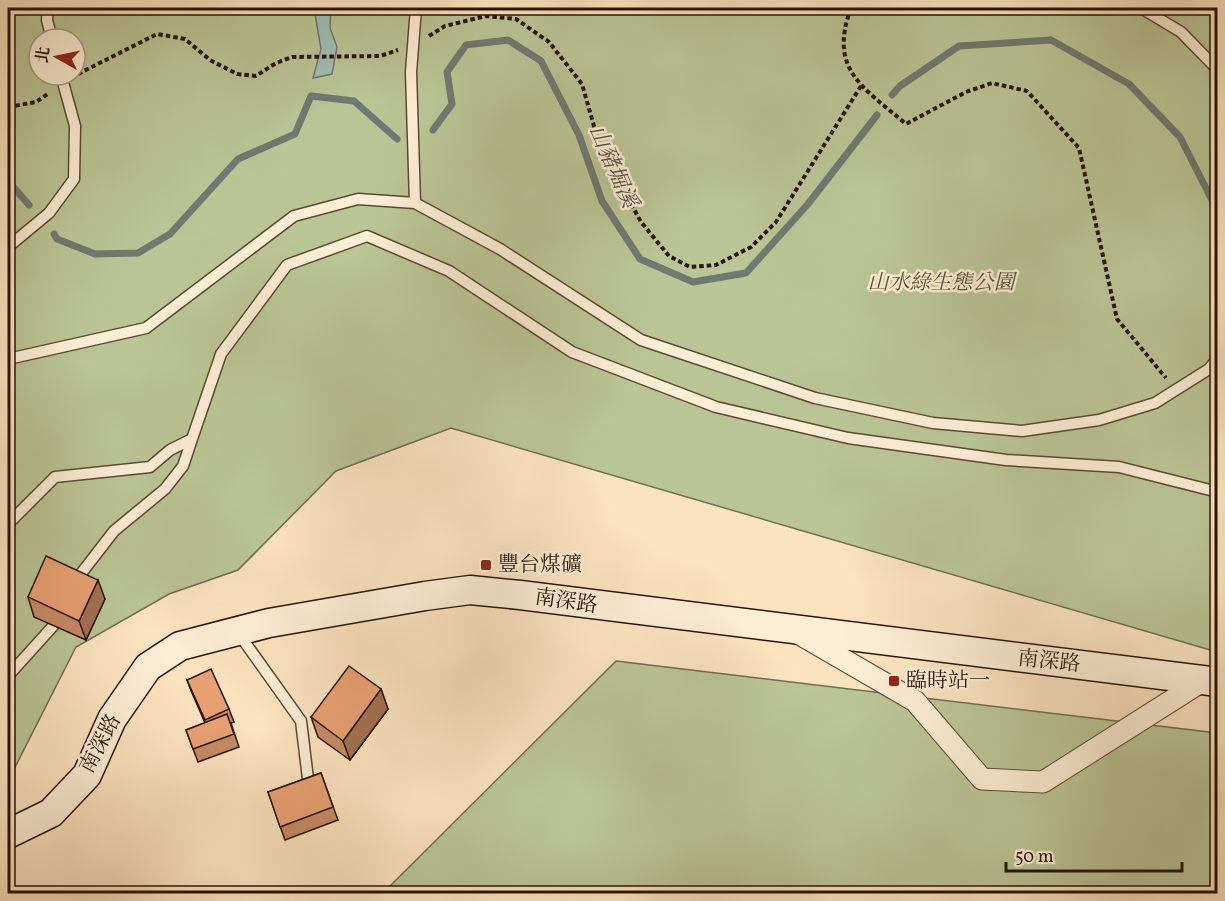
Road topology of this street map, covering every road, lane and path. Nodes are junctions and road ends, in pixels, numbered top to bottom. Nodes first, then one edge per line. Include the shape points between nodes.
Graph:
1 (48, 8) edge
2 (416, 8) edge
3 (850, 8) edge
4 (1141, 8) edge
5 (49, 27) edge
6 (414, 45) junction
7 (87, 67) edge
8 (1218, 70) edge
9 (861, 86) junction
10 (53, 87) edge
11 (64, 87) edge
12 (8, 107) edge
13 (415, 203) junction
14 (8, 248) edge
15 (8, 358) edge
16 (1218, 358) edge
17 (1176, 390) junction
18 (192, 439) junction
19 (1218, 492) edge
20 (8, 524) edge
21 (73, 584) edge
22 (54, 625) edge
23 (791, 629) junction
24 (237, 631) junction
25 (8, 676) edge
26 (1211, 681) edge
27 (308, 779) edge
28 (8, 834) edge

1 - 5 lane
2 - 6 lane
3 - 9 path via 842,32 844,59
4 - 8 lane via 1181,32
6 - 7 path via 380,56 292,57 256,76 237,74 210,60 185,39 157,34
6 - 9 path via 446,26 486,16 516,19 549,42 582,84 594,126 640,222 669,256 690,267 716,265 751,247 776,222
6 - 13 lane via 411,72
9 - 17 path via 906,124 966,92 992,83 1027,92 1079,148 1117,319
10 - 12 path via 36,102
11 - 14 lane via 75,126 74,179 49,213
13 - 15 lane via 358,199 294,216 146,328
13 - 17 lane via 500,249 641,340 816,398 933,423 1022,431 1099,420 1155,403
16 - 17 lane via 1209,369
18 - 19 lane via 221,354 287,265 367,236 449,271 572,352 716,407 848,438 1005,460 1119,467
18 - 20 lane via 170,450 150,467 55,477
18 - 21 lane via 183,466 165,489 114,531
22 - 25 lane
23 - 24 main road, 南深路 via 470,590
23 - 26 main road, 南深路
23 - 26 street via 915,701 982,779 1043,782
24 - 27 lane via 301,721
24 - 28 main road, 南深路 via 180,646 148,668 112,719 87,775 51,813

